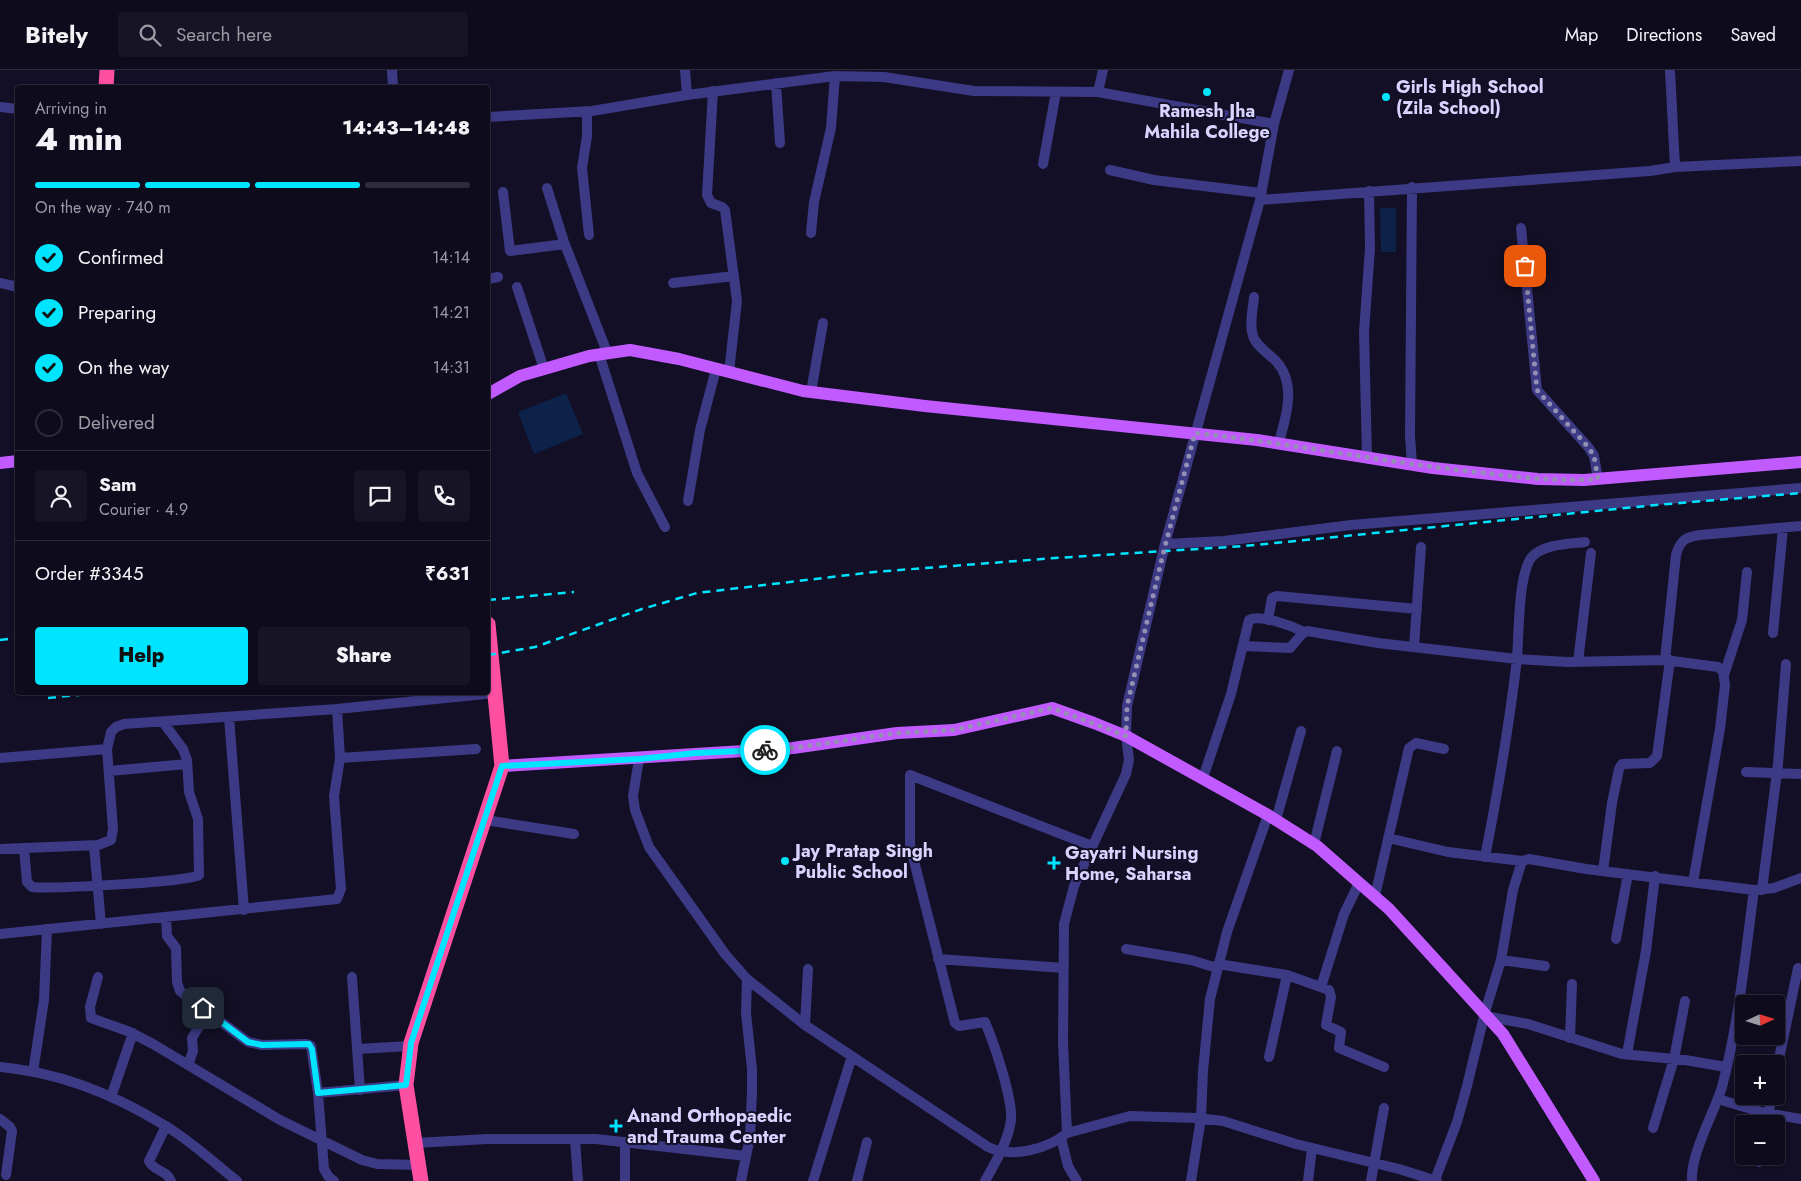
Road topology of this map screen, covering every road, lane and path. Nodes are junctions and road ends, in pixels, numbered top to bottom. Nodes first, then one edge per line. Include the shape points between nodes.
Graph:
1 (107, 70) edge
2 (392, 70) edge
3 (685, 70) edge
4 (1102, 70) edge
5 (1289, 70) edge
6 (1670, 70) edge
7 (835, 76) junction
8 (776, 83) junction
9 (106, 85) edge
10 (393, 85) edge
11 (713, 91) junction
12 (1056, 92) junction
13 (1098, 92) junction
14 (687, 95) junction
15 (0, 107) edge
16 (15, 109) edge
17 (587, 111) junction
18 (490, 117) edge
19 (1274, 124) junction
20 (780, 143) dead end
21 (1801, 161) edge
22 (1043, 164) dead end
23 (1675, 167) junction
24 (1110, 170) dead end
25 (547, 188) dead end
26 (1412, 188) junction
27 (1370, 191) junction
28 (503, 192) dead end
29 (1260, 197) junction
30 (1521, 228) dead end
31 (811, 233) dead end
32 (589, 235) dead end
33 (565, 244) junction
34 (734, 276) junction
35 (673, 282) dead end
36 (0, 283) edge
37 (15, 286) edge
38 (517, 287) dead end
39 (1254, 298) dead end
40 (823, 323) dead end
41 (603, 353) junction
42 (544, 369) junction
43 (716, 369) junction
44 (729, 372) junction
45 (811, 392) junction
46 (490, 393) edge
47 (1195, 433) junction
48 (1279, 442) junction
49 (1367, 457) junction
50 (15, 461) edge
51 (1801, 462) edge
52 (0, 463) edge
53 (1412, 464) junction
54 (1598, 479) junction
55 (1801, 488) edge
56 (688, 501) dead end
57 (1801, 526) edge
58 (665, 527) dead end
59 (1783, 528) junction
60 (1585, 542) dead end
61 (1165, 544) junction
62 (1421, 546) dead end
63 (1591, 553) dead end
64 (1747, 572) dead end
65 (1417, 609) junction
66 (1268, 620) junction
67 (1304, 632) junction
68 (1773, 633) dead end
69 (490, 644) edge
70 (1244, 646) junction
71 (1414, 647) junction
72 (1517, 659) junction
73 (1667, 660) junction
74 (1578, 662) junction
75 (1786, 664) dead end
76 (1724, 675) junction
77 (495, 693) junction
78 (490, 694) edge
79 (475, 695) edge
80 (337, 709) junction
81 (229, 717) junction
82 (163, 722) junction
83 (1301, 731) dead end
84 (1126, 736) junction
85 (107, 749) junction
86 (476, 749) dead end
87 (1444, 749) dead end
88 (1337, 751) dead end
89 (0, 758) edge
90 (340, 758) junction
91 (639, 759) junction
92 (187, 764) junction
93 (502, 766) junction
94 (109, 771) junction
95 (1746, 772) dead end
96 (1778, 772) junction
97 (1801, 774) edge
98 (1203, 778) junction
99 (1272, 817) junction
100 (485, 820) junction
101 (574, 834) dead end
102 (1388, 838) junction
103 (1314, 844) junction
104 (94, 846) junction
105 (1092, 846) junction
106 (24, 848) junction
107 (0, 849) edge
108 (1484, 857) junction
109 (1522, 861) junction
110 (1603, 871) junction
111 (1628, 874) junction
112 (1656, 876) junction
113 (1801, 878) edge
114 (1693, 882) junction
115 (1359, 883) junction
116 (98, 885) junction
117 (1758, 890) junction
118 (1374, 896) junction
119 (244, 910) junction
120 (166, 918) junction
121 (101, 924) junction
122 (47, 929) junction
123 (0, 934) edge
124 (1616, 939) dead end
125 (1126, 949) dead end
126 (938, 959) junction
127 (1501, 960) junction
128 (1217, 966) junction
129 (1545, 966) dead end
130 (1064, 968) junction
131 (1798, 968) dead end
132 (808, 969) dead end
133 (1287, 975) junction
134 (98, 977) dead end
135 (352, 977) dead end
136 (747, 979) junction
137 (1572, 984) dead end
138 (1321, 987) junction
139 (1685, 1001) dead end
140 (208, 1012) junction
141 (1487, 1015) junction
142 (805, 1025) junction
143 (133, 1034) junction
144 (1570, 1038) junction
145 (410, 1046) junction
146 (357, 1049) junction
147 (1627, 1054) junction
148 (1780, 1055) edge
149 (852, 1056) junction
150 (1269, 1057) dead end
151 (1674, 1059) junction
152 (188, 1065) junction
153 (1384, 1067) dead end
154 (0, 1068) edge
155 (1726, 1068) junction
156 (33, 1072) junction
157 (406, 1085) junction
158 (360, 1090) junction
159 (318, 1093) junction
160 (111, 1097) junction
161 (1718, 1098) junction
162 (1384, 1108) dead end
163 (1760, 1115) edge
164 (1201, 1118) junction
165 (0, 1119) edge
166 (1785, 1119) edge
167 (1801, 1119) edge
168 (166, 1126) junction
169 (1653, 1128) dead end
170 (1064, 1136) junction
171 (575, 1138) junction
172 (321, 1139) junction
173 (625, 1142) junction
174 (866, 1142) dead end
175 (415, 1143) junction
176 (1312, 1148) junction
177 (1000, 1153) junction
178 (746, 1156) junction
179 (1374, 1163) junction
180 (418, 1165) junction
181 (6, 1175) dead end
182 (171, 1181) edge
183 (236, 1181) edge
184 (334, 1181) edge
185 (420, 1181) edge
186 (578, 1181) edge
187 (624, 1181) edge
188 (741, 1181) edge
189 (814, 1181) edge
190 (857, 1181) edge
191 (985, 1181) edge
192 (1077, 1181) edge
193 (1191, 1181) edge
194 (1308, 1181) edge
195 (1371, 1181) edge
196 (1436, 1181) edge
197 (1594, 1181) edge
198 (1692, 1181) edge

1 - 9 highway
2 - 10 street
3 - 14 street
4 - 13 street
5 - 19 street
6 - 23 street
7 - 8 street
7 - 12 street via 884,77 974,91
7 - 31 street via 831,128 814,202
8 - 11 street
8 - 20 street
11 - 14 street
11 - 34 street via 708,195 711,203 724,210
12 - 13 street
12 - 22 street
13 - 19 street
14 - 17 street
15 - 16 street
17 - 18 street
17 - 32 street via 582,168
19 - 29 street
21 - 23 street
23 - 26 street
24 - 29 street
25 - 33 street
26 - 27 street
26 - 53 street
27 - 29 street
27 - 49 street via 1364,332
28 - 33 street via 510,251
29 - 47 street
30 - 54 street via 1537,390 1589,448 1594,456
33 - 41 street
34 - 35 street
34 - 44 street via 737,314
36 - 37 street
38 - 42 street
39 - 48 street via 1253,338 1280,367 1287,381 1288,410
40 - 45 street
41 - 42 main road
41 - 43 main road via 630,350
41 - 58 street via 637,473
42 - 46 main road via 520,376
43 - 44 main road
43 - 56 street via 700,430
44 - 45 main road
45 - 47 main road
47 - 48 main road
47 - 61 street
48 - 49 main road
49 - 53 main road
50 - 52 main road
51 - 54 main road
53 - 54 main road via 1538,479
55 - 61 street via 1351,525 1224,541
57 - 59 street
59 - 68 street
59 - 73 street via 1700,535 1682,541 1676,555
60 - 72 street via 1541,551 1528,563
61 - 84 street via 1127,706
62 - 65 street
63 - 74 street
64 - 76 street via 1742,620
65 - 66 street via 1277,596 1270,602
65 - 71 street
66 - 67 street
66 - 70 street via 1249,620
67 - 70 street via 1290,648
67 - 71 street
69 - 77 highway
70 - 98 street
71 - 72 street
72 - 74 street
72 - 108 street via 1499,784
73 - 74 street
73 - 76 street via 1718,667
73 - 110 street via 1657,756 1650,763 1622,764 1612,803
75 - 96 street
76 - 114 street via 1720,729
77 - 78 street
77 - 93 highway
79 - 80 street
80 - 81 street
80 - 90 street
81 - 82 street
81 - 119 street
82 - 85 street via 116,726
82 - 92 street via 183,749
83 - 99 street
84 - 91 main road via 1052,708 954,730 897,733 793,748
84 - 98 main road
84 - 105 street via 1129,760 1126,774
85 - 89 street
85 - 94 street
86 - 90 street
87 - 102 street via 1416,743 1409,748
88 - 103 street
90 - 119 street via 334,796 340,896 333,901
91 - 93 main road
91 - 136 street via 634,803 649,847 725,954
92 - 94 street
92 - 116 street via 191,798 198,819 199,875
93 - 100 highway
94 - 104 street via 113,834 106,844
95 - 96 street
96 - 97 street
96 - 117 street
98 - 99 main road
99 - 103 main road
99 - 128 street
100 - 101 street
100 - 145 highway
102 - 108 street
102 - 118 street
103 - 115 main road
104 - 106 street
104 - 116 street
105 - 126 street via 910,775 910,845
105 - 130 street via 1074,886 1064,924
106 - 107 street
106 - 116 street via 29,886
108 - 109 street
109 - 110 street via 1529,859
109 - 127 street via 1513,890
110 - 111 street
111 - 112 street
111 - 124 street
112 - 114 street
112 - 147 street
113 - 117 street
114 - 117 street
115 - 118 main road
115 - 138 street via 1344,914
116 - 121 street
117 - 155 street
118 - 141 main road
119 - 120 street
120 - 121 street
120 - 140 street via 167,936 176,948 178,988
121 - 122 street
122 - 123 street
122 - 156 street via 44,1000
125 - 128 street
126 - 130 street
126 - 177 street via 955,1023 959,1026 986,1024 1010,1112 1010,1125
127 - 129 street
127 - 141 street
128 - 133 street
128 - 164 street via 1205,1034
130 - 170 street
131 - 148 street
132 - 142 street
133 - 138 street
133 - 150 street
134 - 143 street via 90,1007 91,1018
135 - 146 street
136 - 142 street
136 - 178 street via 746,1013 752,1092
137 - 144 street
138 - 153 street via 1331,993 1326,1025 1341,1032 1340,1050
139 - 151 street
140 - 152 street via 192,1038 193,1051
140 - 159 street via 253,1044 309,1044
141 - 144 street
141 - 196 street via 1457,1122
141 - 197 main road via 1503,1034
142 - 149 street
143 - 152 street
143 - 160 street
144 - 147 street
145 - 146 street
145 - 157 highway
146 - 158 street
147 - 151 street
149 - 177 street
149 - 189 street
151 - 155 street
151 - 169 street
152 - 172 street via 280,1120
154 - 156 street
155 - 161 street
156 - 160 street
157 - 158 street
157 - 175 highway
158 - 159 street
159 - 172 street
160 - 168 street
161 - 163 street
161 - 198 street via 1700,1145
162 - 179 street
164 - 170 street via 1130,1116
164 - 176 street via 1223,1121
164 - 193 street
165 - 181 street via 12,1131
166 - 167 street
168 - 182 street via 149,1161 166,1173
168 - 183 street
170 - 177 street via 1032,1149
170 - 192 street via 1068,1166
171 - 173 street
171 - 175 street
171 - 186 street
172 - 180 street via 374,1163
172 - 184 street via 324,1169
173 - 178 street
173 - 187 street
174 - 190 street
175 - 180 highway
176 - 179 street
176 - 194 street
177 - 191 street
178 - 188 street
179 - 195 street
179 - 196 street
180 - 185 highway

